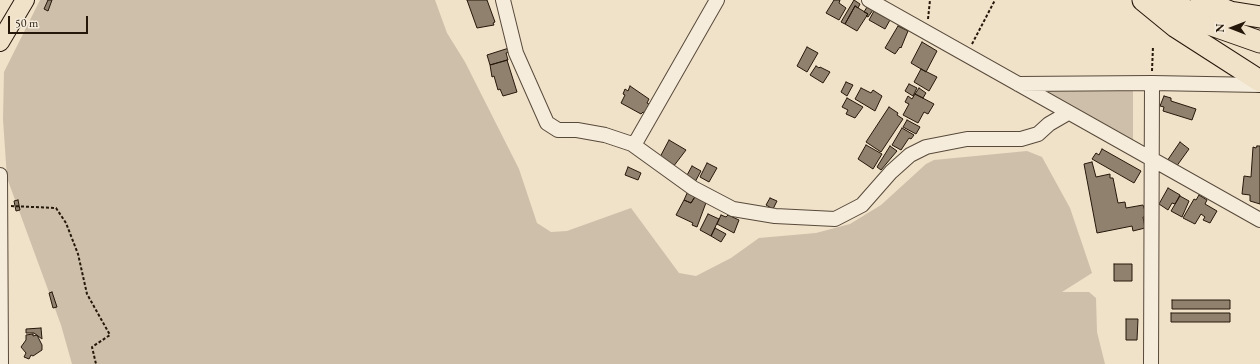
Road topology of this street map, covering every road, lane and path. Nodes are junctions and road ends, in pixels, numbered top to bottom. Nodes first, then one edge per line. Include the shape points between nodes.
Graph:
1 (25, 0) edge
2 (503, 0) edge
3 (717, 0) edge
4 (868, 0) edge
5 (930, 0) edge
6 (995, 0) edge
7 (1143, 0) edge
8 (1170, 0) edge
9 (1201, 0) edge
10 (1260, 17) edge
11 (926, 32) junction
12 (0, 42) edge
13 (1260, 42) edge
14 (1153, 46) dead end
15 (966, 56) junction
16 (1260, 81) edge
17 (1152, 83) junction
18 (1018, 84) junction
19 (1260, 85) edge
20 (1068, 113) junction
21 (632, 144) junction
22 (1153, 161) junction
23 (0, 175) edge
24 (1, 205) junction
25 (1260, 220) edge
26 (0, 344) edge
27 (1, 364) edge
28 (96, 364) edge
29 (1151, 364) edge

1 - 12 main road
2 - 21 street via 516,53 547,123 558,130 577,130 605,135
3 - 21 street via 637,140
4 - 11 street
5 - 11 path
6 - 15 path
7 - 16 highway via 1176,27
8 - 13 highway via 1206,23
9 - 10 highway via 1230,12
11 - 15 street
14 - 17 path
15 - 18 street
17 - 18 street
17 - 19 street
17 - 22 street
18 - 20 street
20 - 21 street via 1038,134 1021,139 967,139 926,147 910,155 862,204 835,219 775,216 733,209 694,188
20 - 22 street
22 - 25 street
22 - 29 street
23 - 24 street
24 - 26 street
24 - 28 path via 56,208 66,223 78,254 87,294 110,335 92,347
26 - 27 street

